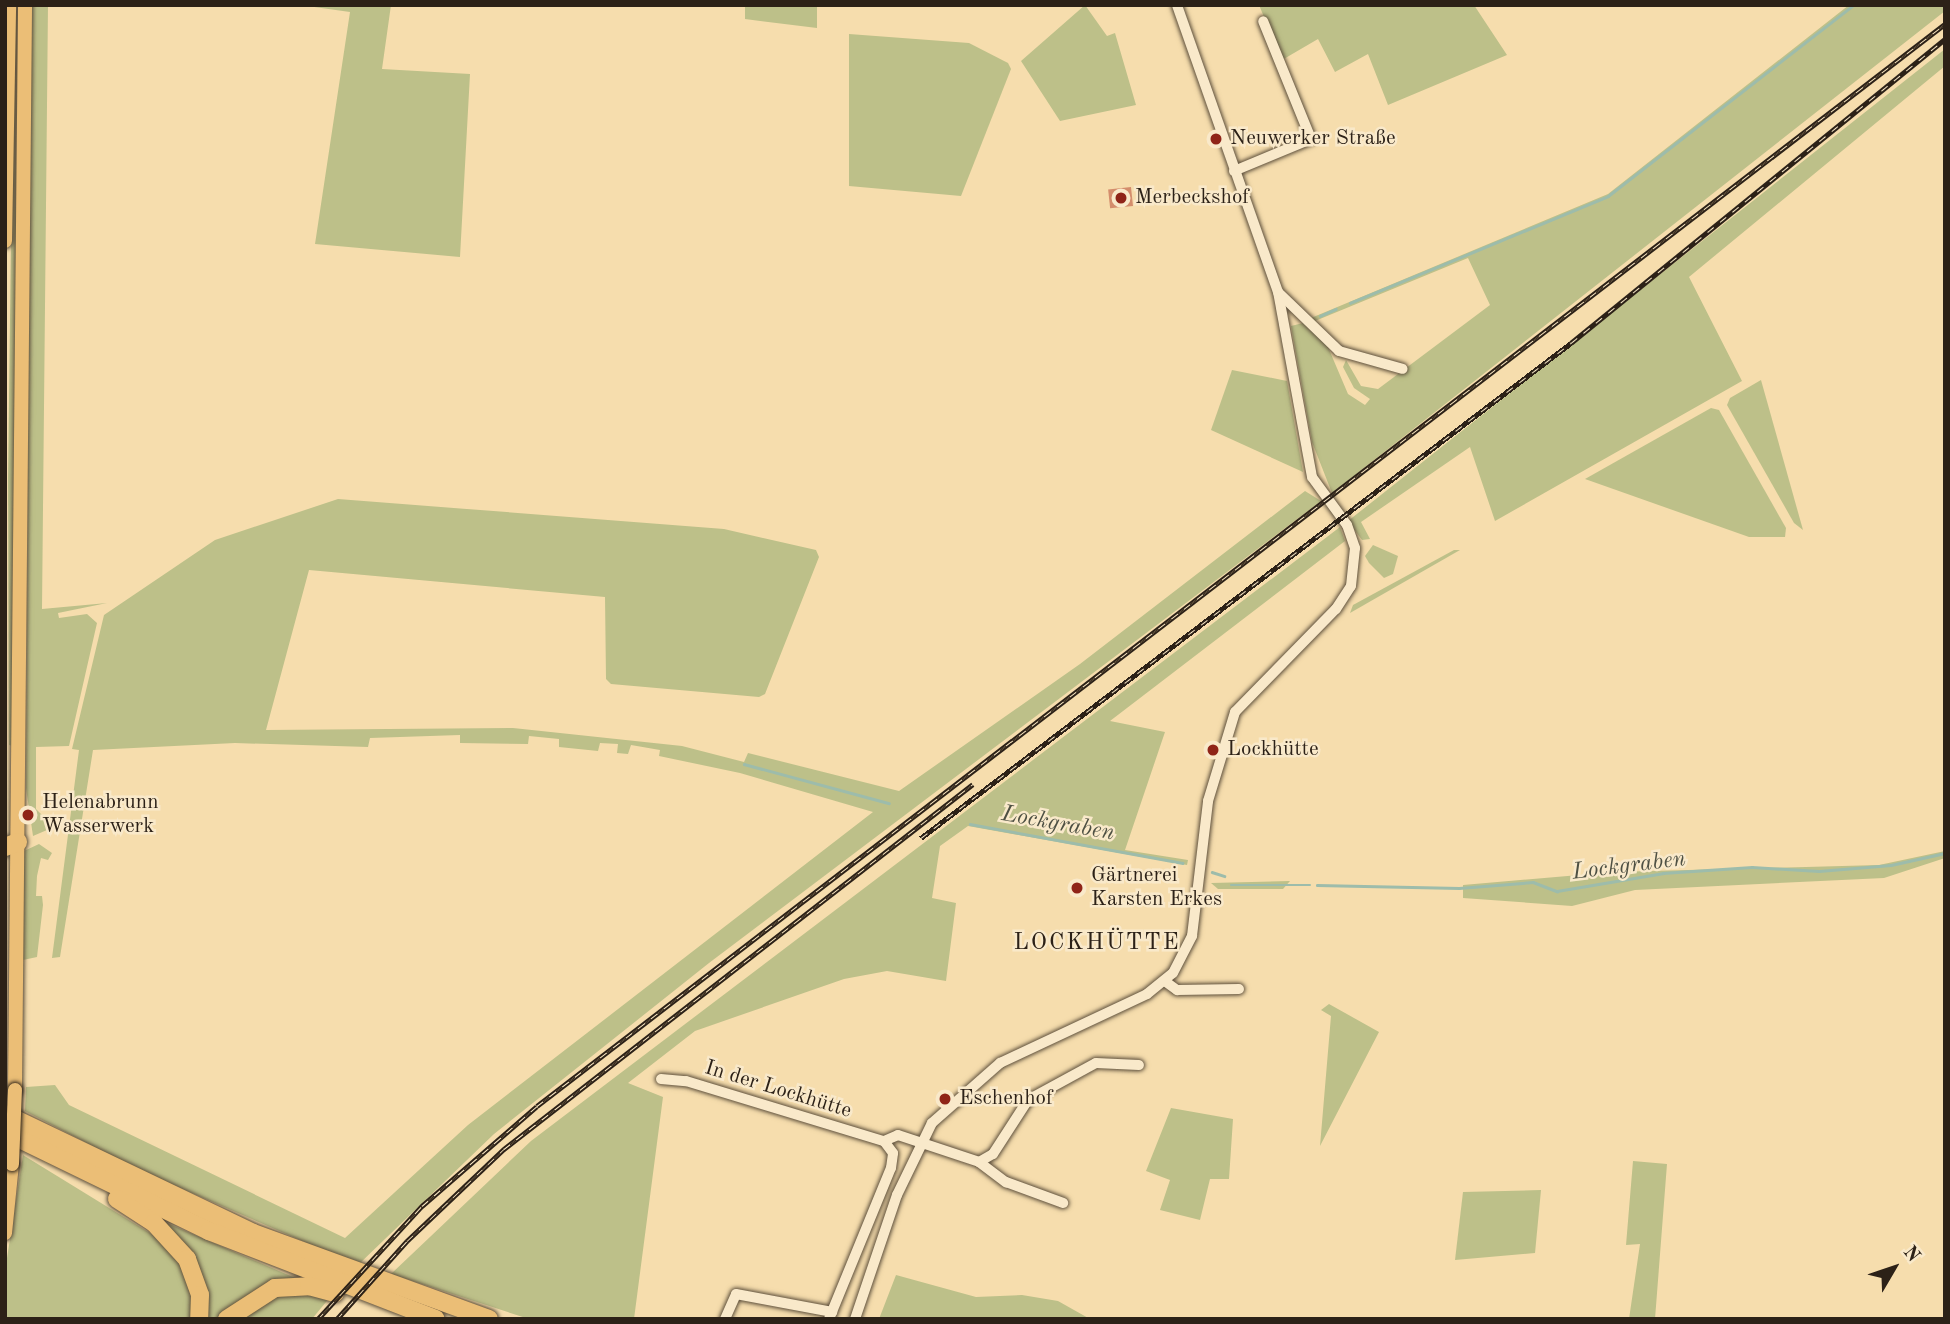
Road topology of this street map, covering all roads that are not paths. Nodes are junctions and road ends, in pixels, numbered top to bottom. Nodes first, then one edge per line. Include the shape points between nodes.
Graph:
1 (9, 5) edge
2 (25, 5) edge
3 (1177, 5) edge
4 (1263, 21) dead end
5 (1234, 171) junction
6 (5, 241) edge
7 (1279, 292) junction
8 (1403, 369) dead end
9 (10, 843) edge
10 (1166, 982) junction
11 (1238, 989) dead end
12 (1139, 1065) dead end
13 (661, 1079) dead end
14 (5, 1114) edge
15 (5, 1132) edge
16 (884, 1141) junction
17 (919, 1145) junction
18 (31, 1146) junction
19 (979, 1162) junction
20 (1063, 1203) dead end
21 (5, 1233) edge
22 (830, 1315) edge
23 (430, 1317) edge
24 (198, 1319) edge
25 (227, 1319) edge
26 (488, 1319) edge
27 (725, 1319) edge
28 (855, 1319) edge

1 - 6 main road
2 - 9 main road via 19,748
3 - 5 street
4 - 5 street via 1311,139
5 - 7 street
7 - 8 street via 1339,351
7 - 10 street via 1312,477 1347,525 1357,561 1351,586 1336,609 1238,707 1208,801 1192,936
9 - 21 main road, bridge via 15,1090
10 - 11 street via 1177,990
10 - 17 street via 1000,1063 950,1105
12 - 19 street via 1096,1063 1028,1100 993,1154
13 - 16 street, In der Lockhütte via 731,1094
14 - 26 highway via 253,1233
15 - 18 highway
16 - 17 street, In der Lockhütte via 898,1135
16 - 22 street via 893,1153 891,1168
17 - 19 street, In der Lockhütte
17 - 28 street
18 - 23 highway via 281,1262
18 - 24 highway via 145,1217 178,1246 197,1281
19 - 20 street via 1006,1182
22 - 27 street via 736,1294
23 - 25 highway via 309,1286 260,1293

